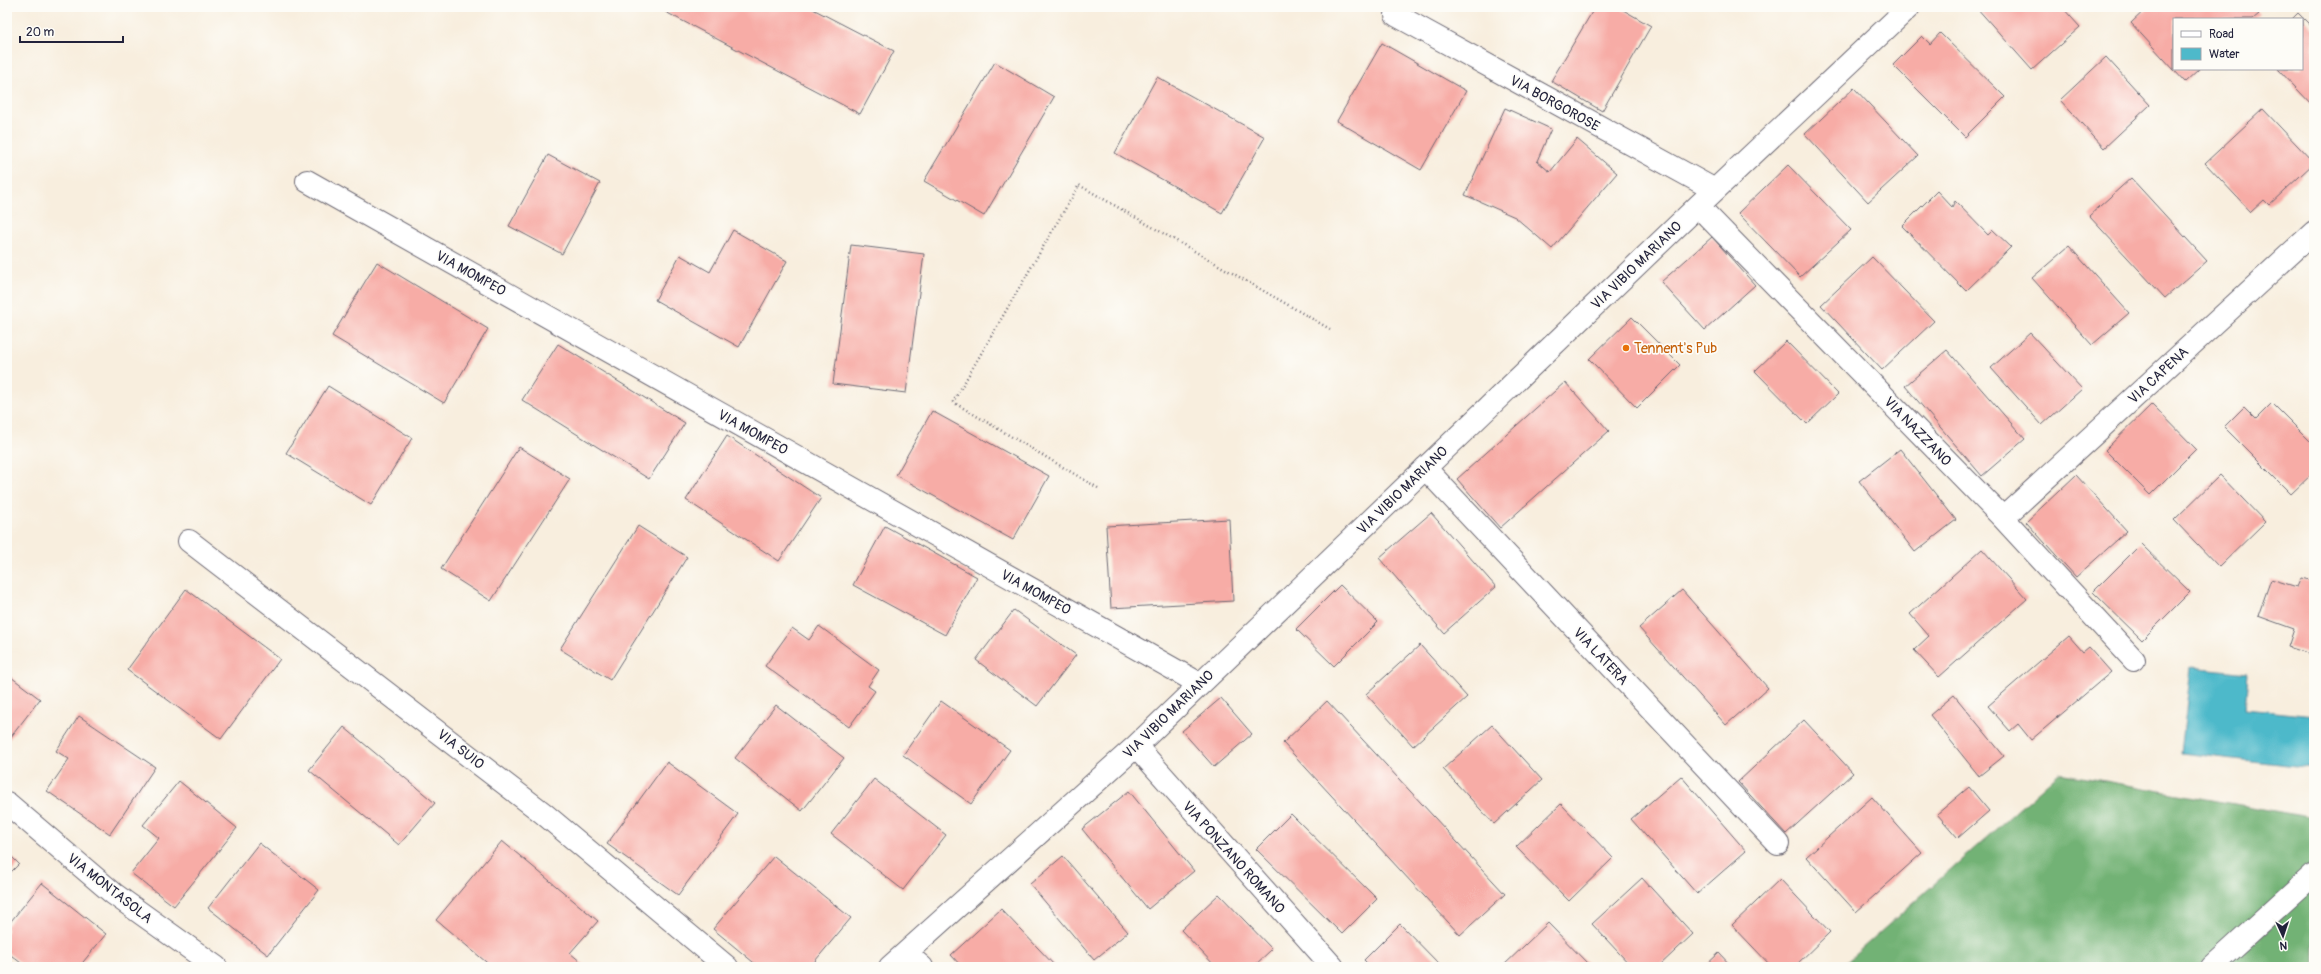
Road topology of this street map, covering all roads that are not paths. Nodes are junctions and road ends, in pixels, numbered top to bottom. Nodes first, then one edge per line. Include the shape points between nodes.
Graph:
1 (1909, 7) edge
2 (1398, 11) edge
3 (307, 181) dead end
4 (1715, 190) junction
5 (1698, 206) junction
6 (2314, 232) edge
7 (1425, 468) junction
8 (2003, 518) junction
9 (189, 541) dead end
10 (2134, 660) dead end
11 (1200, 684) junction
12 (1136, 746) junction
13 (7, 803) edge
14 (1778, 844) dead end
15 (2314, 874) edge
16 (914, 960) edge
17 (216, 967) edge
18 (727, 967) edge
19 (890, 967) edge
20 (1333, 967) edge
21 (2212, 967) edge

1 - 4 street, VIA VIBIO MARIANO
2 - 4 street, VIA BORGOROSE
3 - 11 street, VIA MOMPEO
4 - 5 street, VIA VIBIO MARIANO
5 - 7 street, VIA VIBIO MARIANO
5 - 8 street, VIA NAZZANO
6 - 8 street, VIA CAPENA
7 - 11 street, VIA VIBIO MARIANO
7 - 14 street, VIA LATERA
8 - 10 street, VIA NAZZANO
9 - 18 street, VIA SUIO via 543,813
11 - 12 street, VIA VIBIO MARIANO
12 - 16 street, VIA VIBIO MARIANO
12 - 20 street, VIA PONZANO ROMANO
13 - 17 street, VIA MONTASOLA via 114,894
15 - 21 street
16 - 19 street, VIA VIBIO MARIANO

